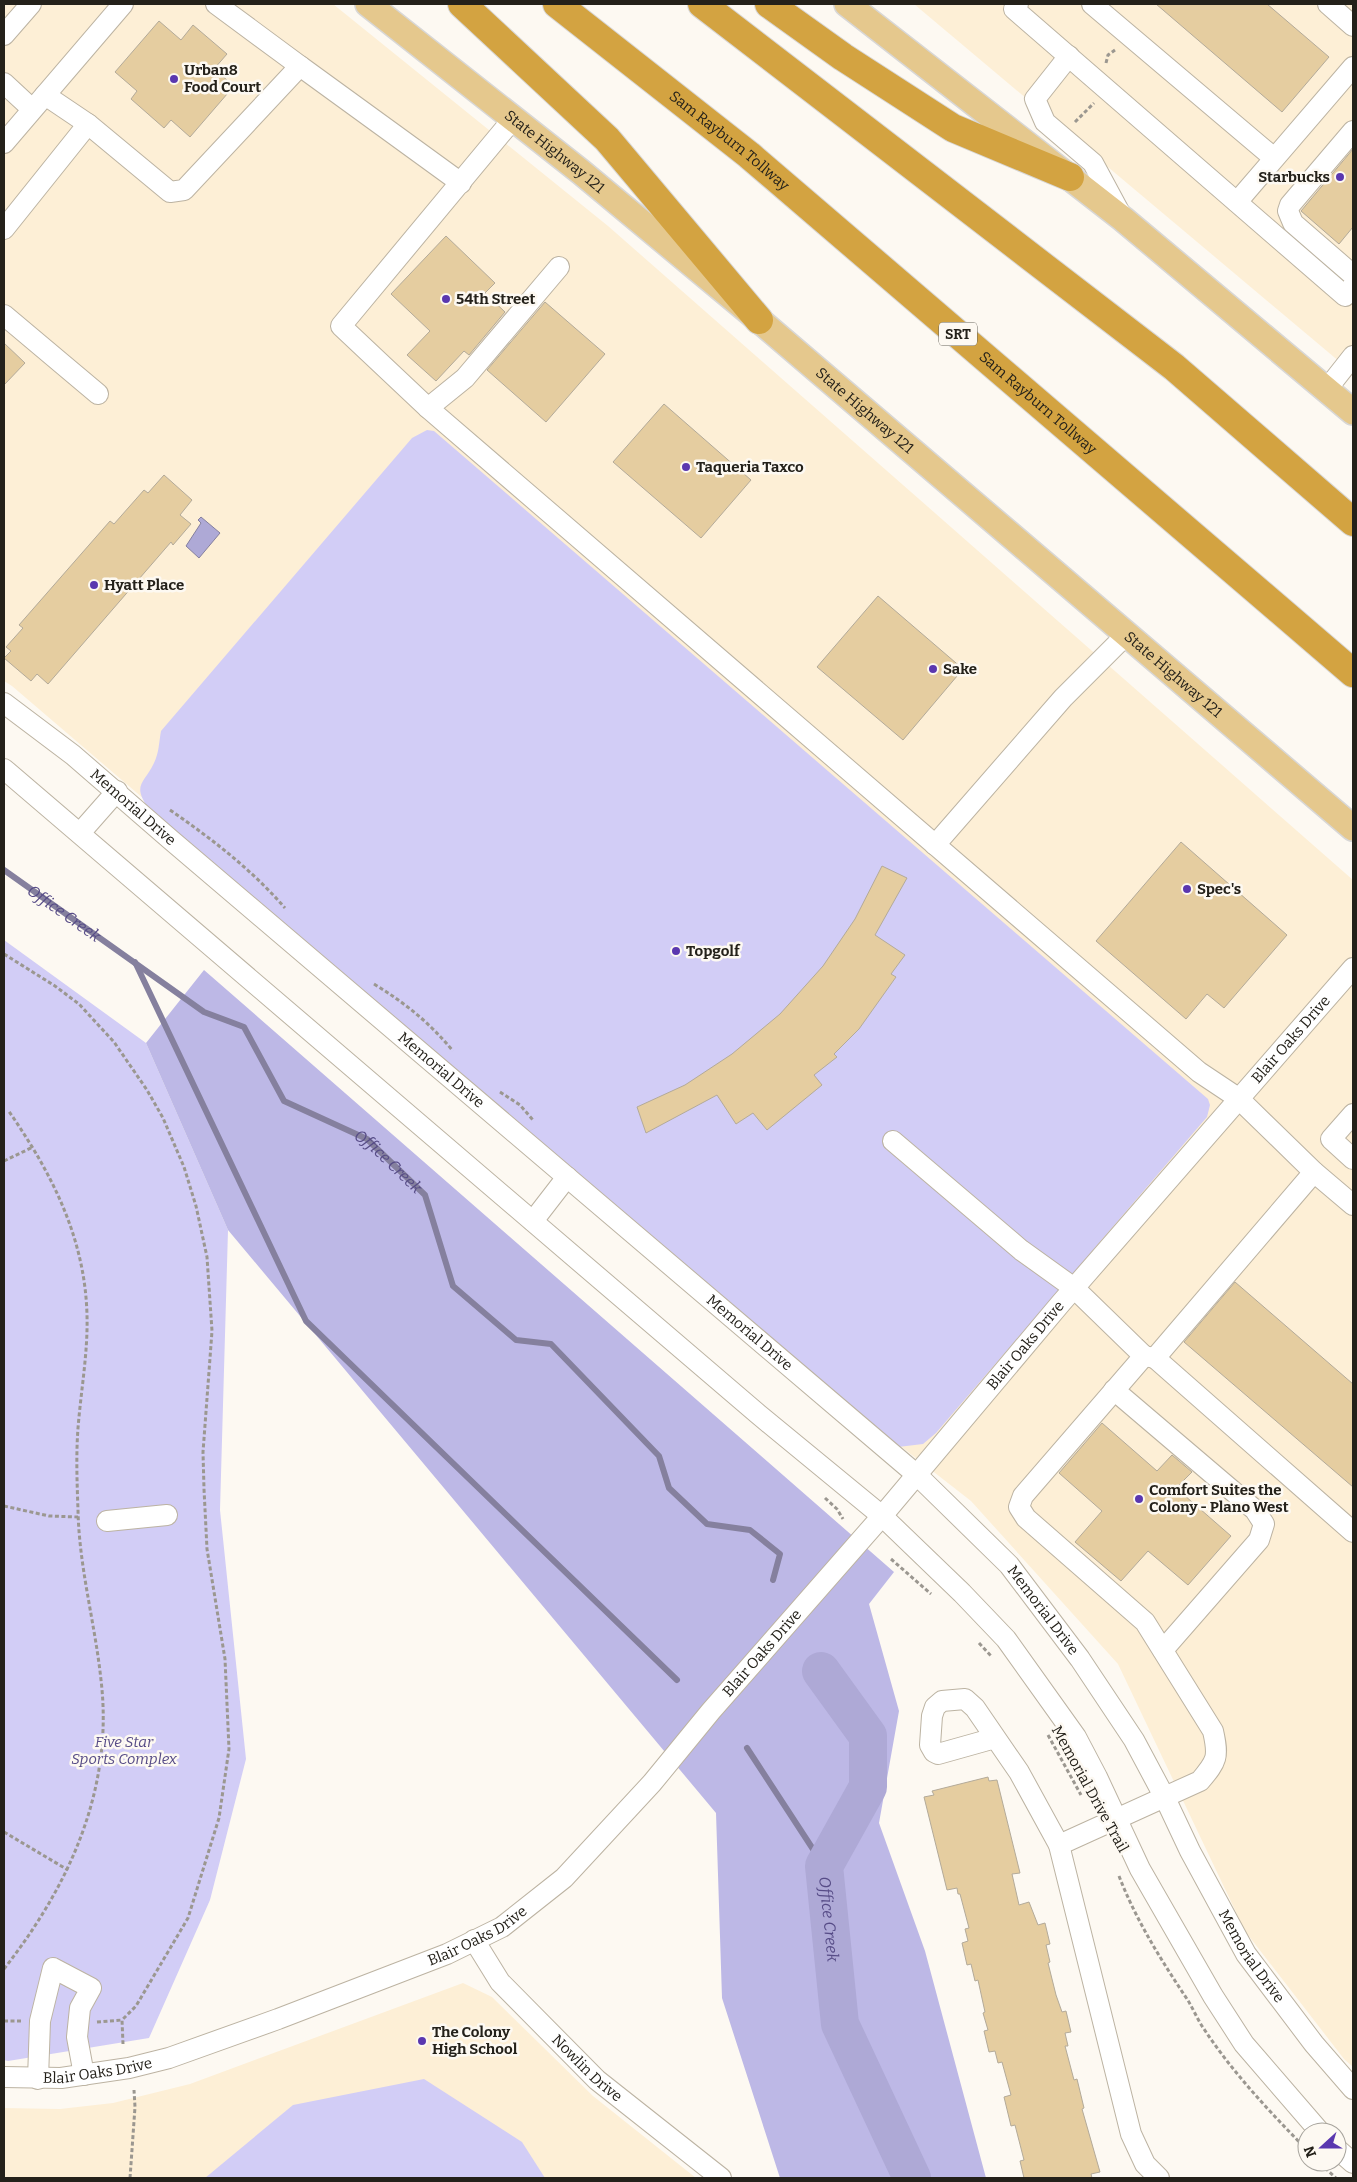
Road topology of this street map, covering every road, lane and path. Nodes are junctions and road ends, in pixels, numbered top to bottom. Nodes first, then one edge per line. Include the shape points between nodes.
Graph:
1 (31, 4) edge
2 (123, 4) edge
3 (216, 4) edge
4 (368, 4) edge
5 (462, 4) edge
6 (557, 4) edge
7 (702, 4) edge
8 (769, 4) edge
9 (847, 4) edge
10 (1018, 4) edge
11 (1092, 4) edge
12 (1328, 4) edge
13 (1353, 26) edge
14 (4, 36) edge
15 (1119, 48) dead end
16 (1069, 56) junction
17 (300, 66) junction
18 (1353, 67) edge
19 (1102, 70) dead end
20 (4, 82) edge
21 (1099, 97) dead end
22 (39, 102) junction
23 (513, 119) junction
24 (88, 124) junction
25 (1071, 126) dead end
26 (1353, 131) edge
27 (4, 143) edge
28 (1274, 158) junction
29 (1070, 177) junction
30 (461, 183) junction
31 (1237, 202) junction
32 (1123, 219) junction
33 (4, 229) edge
34 (559, 267) dead end
35 (1353, 275) edge
36 (1353, 286) edge
37 (4, 315) edge
38 (759, 320) junction
39 (1353, 356) edge
40 (1327, 389) junction
41 (98, 394) dead end
42 (428, 408) junction
43 (1353, 412) edge
44 (1353, 522) edge
45 (1126, 635) junction
46 (1353, 673) edge
47 (4, 703) edge
48 (4, 769) edge
49 (117, 791) junction
50 (1353, 828) edge
51 (80, 833) junction
52 (935, 845) junction
53 (4, 954) edge
54 (1353, 968) edge
55 (1238, 1098) junction
56 (8, 1110) dead end
57 (1353, 1114) edge
58 (893, 1141) dead end
59 (33, 1147) junction
60 (1353, 1159) edge
61 (4, 1162) edge
62 (1314, 1172) junction
63 (567, 1177) junction
64 (1353, 1205) edge
65 (533, 1221) junction
66 (1074, 1288) junction
67 (1150, 1357) junction
68 (1114, 1390) junction
69 (917, 1475) junction
70 (4, 1506) edge
71 (167, 1515) dead end
72 (882, 1516) junction
73 (78, 1517) junction
74 (107, 1521) dead end
75 (1353, 1532) edge
76 (891, 1559) dead end
77 (937, 1599) dead end
78 (973, 1637) dead end
79 (1163, 1650) junction
80 (998, 1665) dead end
81 (1046, 1732) dead end
82 (995, 1738) dead end
83 (1165, 1798) junction
84 (1108, 1823) junction
85 (4, 1832) edge
86 (1059, 1845) junction
87 (1118, 1869) dead end
88 (68, 1870) junction
89 (474, 1940) junction
90 (4, 1970) edge
91 (123, 2044) dead end
92 (84, 2075) junction
93 (4, 2077) edge
94 (38, 2079) junction
95 (1353, 2089) edge
96 (134, 2090) dead end
97 (1311, 2122) edge
98 (1297, 2140) edge
99 (130, 2178) edge
100 (721, 2178) edge
101 (1159, 2178) edge

1 - 14 street
2 - 22 street
3 - 17 street
4 - 23 main road, State Highway 121
5 - 38 highway via 607,139
6 - 46 highway, Sam Rayburn Tollway / SRT via 749,155
7 - 44 highway via 1174,367
8 - 29 highway via 843,57 953,128
9 - 29 main road
10 - 16 street via 1014,9
11 - 28 street
12 - 13 street
15 - 19 path via 1110,52
16 - 31 street
16 - 32 street via 1036,99 1045,122 1093,163
17 - 24 street via 184,190 170,192
17 - 30 street
18 - 28 street
20 - 22 street
21 - 25 path
22 - 24 street
22 - 27 street
23 - 30 street
23 - 38 main road, State Highway 121
24 - 33 street
26 - 35 street via 1288,211 1293,223
28 - 31 street
29 - 32 main road
30 - 42 street via 341,326
31 - 36 street via 1345,296
32 - 40 main road
34 - 42 street via 466,378
37 - 41 street
38 - 45 main road, State Highway 121
39 - 40 street
40 - 43 main road
42 - 52 street
45 - 50 main road, State Highway 121
45 - 52 street via 1063,698
47 - 49 street, Memorial Drive
48 - 51 street
49 - 51 street
49 - 63 street, Memorial Drive
51 - 65 street
52 - 55 street via 1199,1072
53 - 91 path via 79,1004 114,1042 146,1090 163,1118 184,1167 196,1206 210,1284 212,1331 203,1452 204,1489 207,1549 225,1659 229,1749 219,1818 188,1918 136,2006 122,2020
54 - 55 street, Blair Oaks Drive
55 - 62 street
55 - 66 street, Blair Oaks Drive
56 - 59 path
57 - 60 street via 1332,1139
58 - 66 street via 1021,1250
59 - 61 path
59 - 73 path via 70,1220 83,1273 87,1314 76,1459
62 - 64 street
62 - 67 street
63 - 65 street
63 - 69 street, Memorial Drive
65 - 72 street
66 - 67 street
66 - 69 street, Blair Oaks Drive
67 - 68 street
67 - 75 street
68 - 79 street via 1023,1496 1019,1507 1026,1518 1146,1622
68 - 79 street via 1255,1510 1264,1524 1259,1540
69 - 72 street, Blair Oaks Drive
69 - 83 street, Memorial Drive via 1009,1565 1113,1706
70 - 73 path via 49,1516
71 - 74 street
72 - 84 street via 1006,1639 1076,1737
72 - 89 street, Blair Oaks Drive via 593,1849 564,1878 502,1927
73 - 88 path via 104,1715 93,1799
76 - 77 path
78 - 80 path
79 - 83 street via 1213,1731 1217,1748 1214,1765 1200,1781
81 - 84 path, Memorial Drive Trail
82 - 86 street via 1019,1772
83 - 84 street
83 - 95 street, Memorial Drive via 1246,1954 1314,2044
84 - 86 street
84 - 97 street via 1140,1869 1244,2044
85 - 88 path
86 - 101 street via 1131,2134 1145,2164
87 - 98 path, Memorial Drive Trail via 1127,1897 1203,2028 1238,2075
88 - 90 path via 44,1914
89 - 92 street, Blair Oaks Drive via 429,1961 169,2058
89 - 100 street, Nowlin Drive via 500,1982 597,2080
92 - 94 street, Blair Oaks Drive
92 - 94 street via 78,2037 80,2008 91,1988 54,1968 40,2021
93 - 94 street, Blair Oaks Drive
96 - 99 path

